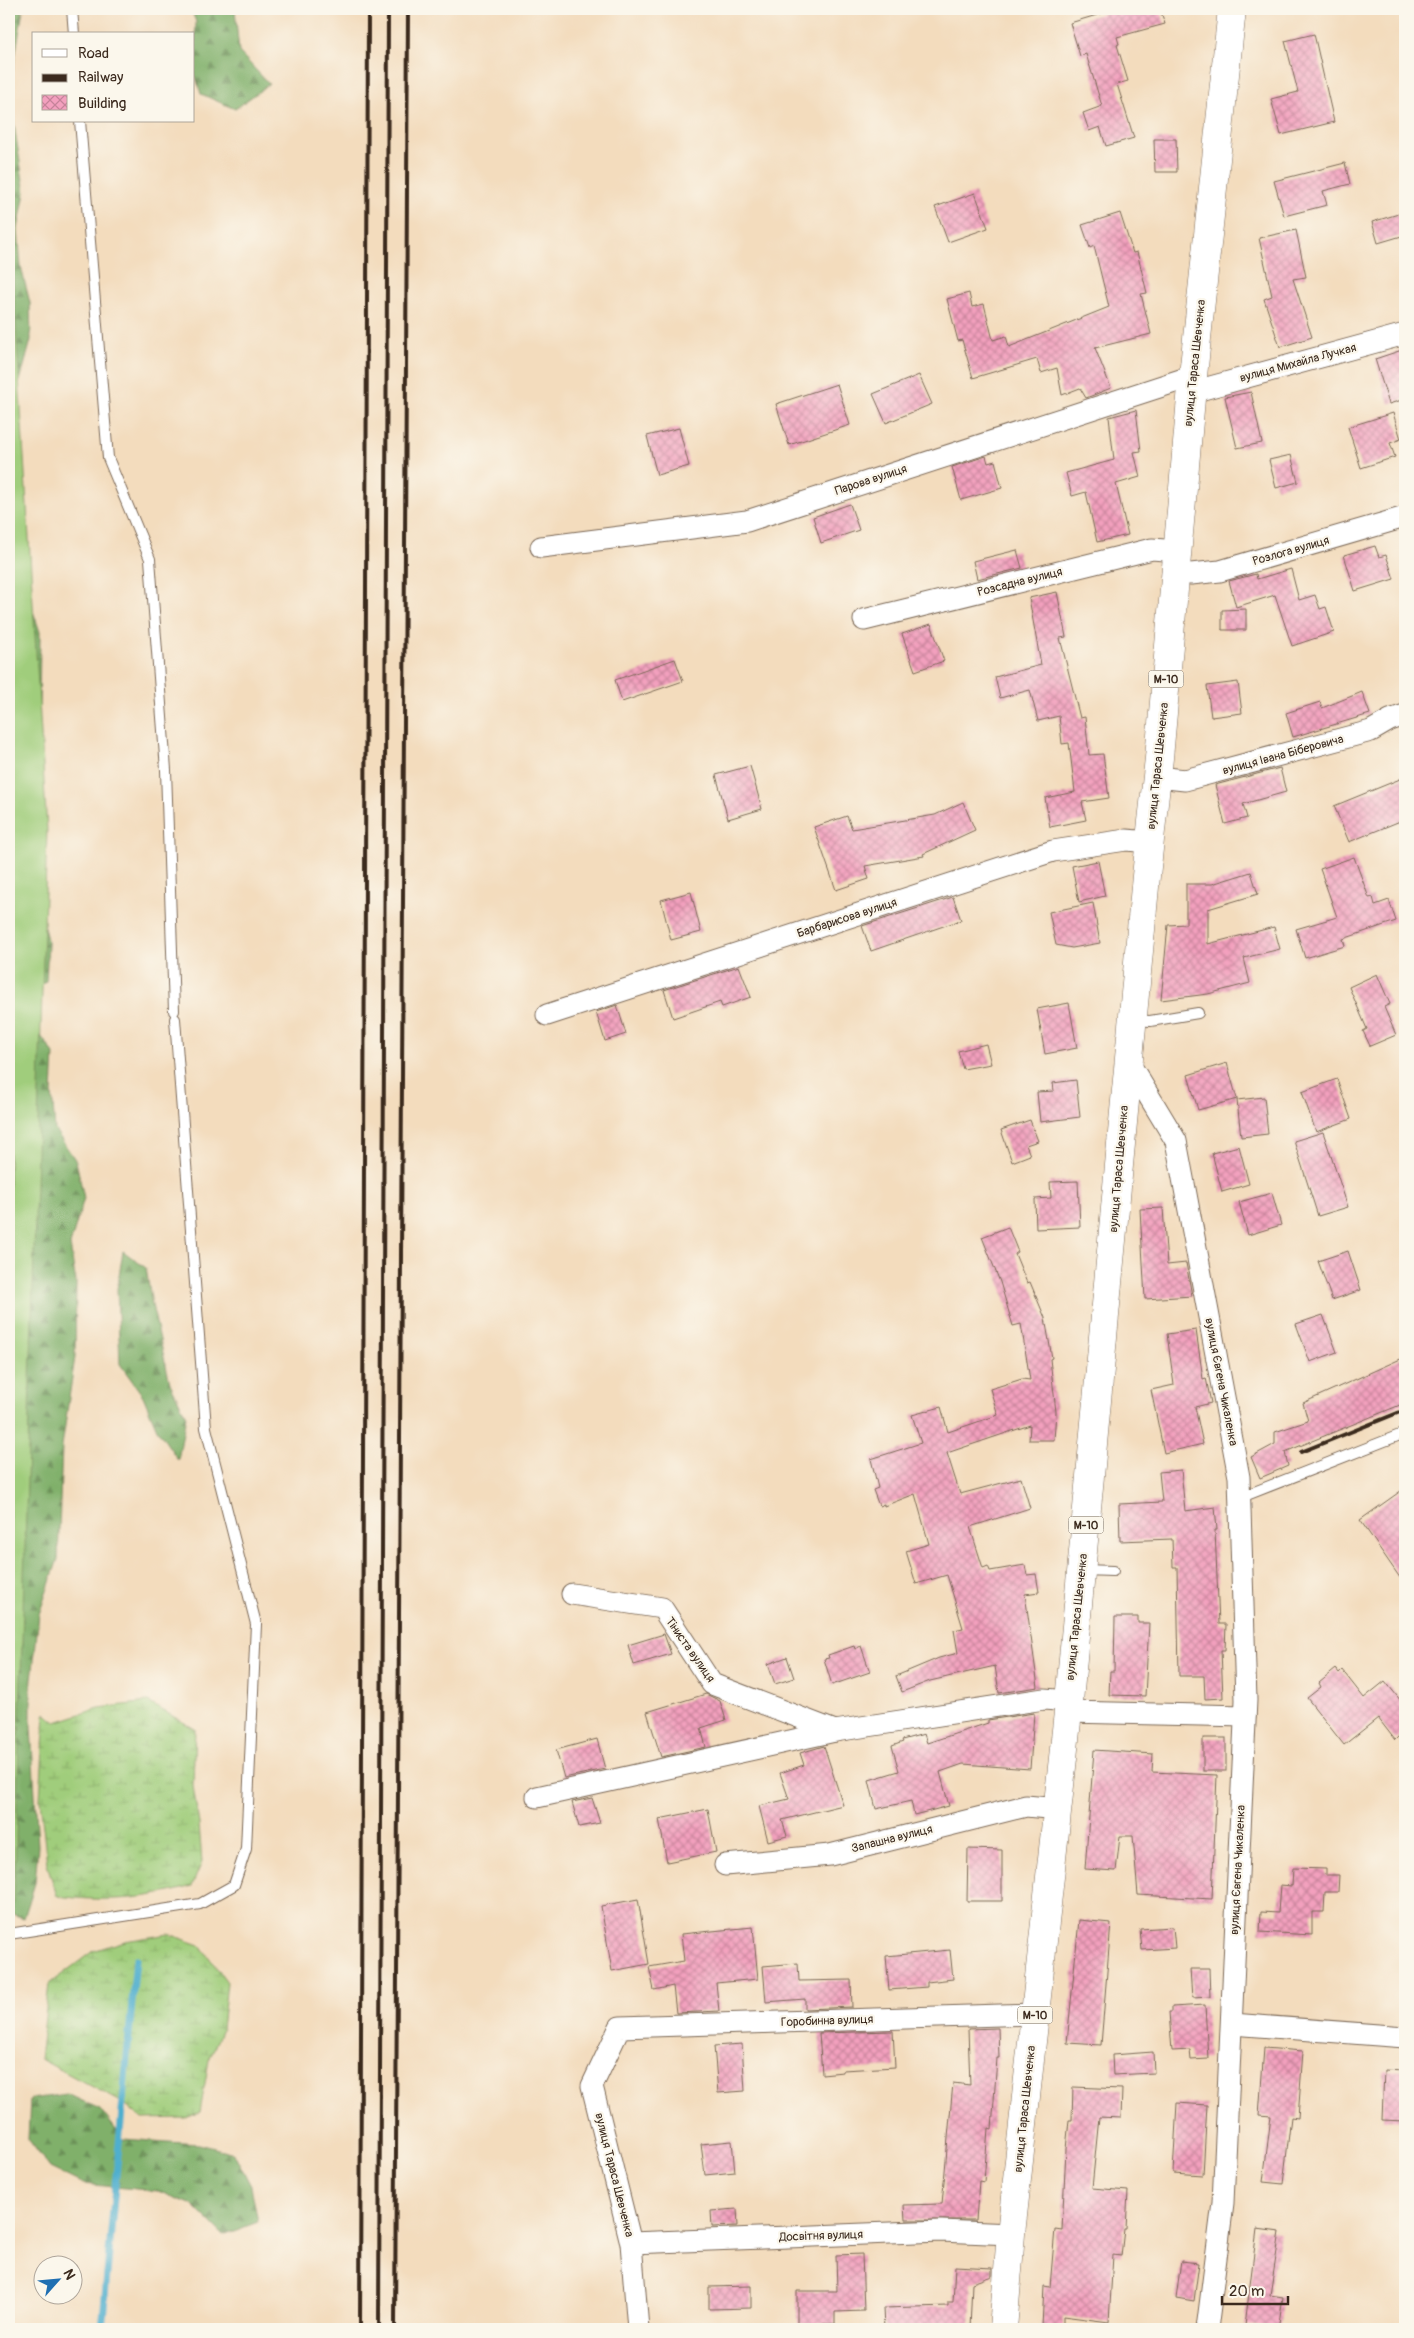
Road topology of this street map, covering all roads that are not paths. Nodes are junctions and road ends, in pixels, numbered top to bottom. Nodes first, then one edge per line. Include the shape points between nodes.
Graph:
1 (72, 9) edge
2 (1232, 9) edge
3 (74, 32) edge
4 (80, 122) edge
5 (1405, 334) edge
6 (1192, 384) junction
7 (1405, 518) edge
8 (541, 547) dead end
9 (1176, 562) junction
10 (864, 620) dead end
11 (1405, 714) edge
12 (1157, 777) junction
13 (1150, 842) junction
14 (1198, 1013) dead end
15 (547, 1015) dead end
16 (1133, 1020) junction
17 (1129, 1063) junction
18 (1405, 1432) edge
19 (1238, 1498) junction
20 (1082, 1570) junction
21 (1113, 1571) dead end
22 (572, 1594) dead end
23 (1068, 1706) junction
24 (1245, 1716) junction
25 (835, 1731) junction
26 (537, 1797) dead end
27 (1058, 1809) junction
28 (725, 1865) dead end
29 (9, 1934) edge
30 (1035, 2014) junction
31 (1232, 2024) junction
32 (620, 2027) joint
33 (1405, 2037) edge
34 (1011, 2234) junction
35 (631, 2243) junction
36 (638, 2329) edge
37 (1003, 2329) edge
38 (1207, 2329) edge

1 - 3 lane
2 - 6 main road, вулиця Тараса Шевченка / М-10
4 - 29 lane via 108,458 150,559 166,770 175,1015 206,1428 256,1624 246,1850 234,1885 200,1904
5 - 6 street, вулиця Михайла Лучкая
6 - 8 street, Парова вулиця via 747,521
6 - 9 main road, вулиця Тараса Шевченка / М-10
7 - 9 street, Розлога вулиця via 1220,571 1191,574
9 - 10 street, Розсадна вулиця via 1152,549
9 - 12 main road, вулиця Тараса Шевченка / М-10
11 - 12 street, вулиця Івана Біберовича via 1370,732 1185,780
12 - 13 main road, вулиця Тараса Шевченка / М-10
13 - 15 street, Барбарисова вулиця via 1126,840 1053,851
13 - 16 main road, вулиця Тараса Шевченка / М-10
14 - 16 lane via 1150,1021
16 - 17 main road, вулиця Тараса Шевченка / М-10
17 - 19 street, вулиця Євгена Чикаленка via 1176,1141 1239,1477
17 - 20 main road, вулиця Тараса Шевченка / М-10
18 - 19 lane
19 - 24 street, вулиця Євгена Чикаленка
20 - 21 lane
20 - 23 main road, вулиця Тараса Шевченка / М-10
22 - 25 street, Тіниста вулиця via 662,1608 712,1684
23 - 24 street
23 - 25 street, Тіниста вулиця via 1044,1699
23 - 27 main road, вулиця Тараса Шевченка / М-10
24 - 31 street, вулиця Євгена Чикаленка
25 - 26 street, Тіниста вулиця
27 - 28 street, Запашна вулиця via 1026,1806 830,1855
27 - 30 main road, вулиця Тараса Шевченка / М-10
30 - 32 street, Горобинна вулиця
30 - 34 main road, вулиця Тараса Шевченка / М-10
31 - 33 street
31 - 38 street, вулиця Євгена Чикаленка via 1223,2203
32 - 35 street, вулиця Тараса Шевченка via 592,2086
34 - 35 street, Досвітня вулиця via 941,2231
34 - 37 main road, вулиця Тараса Шевченка / М-10
35 - 36 street, вулиця Тараса Шевченка

